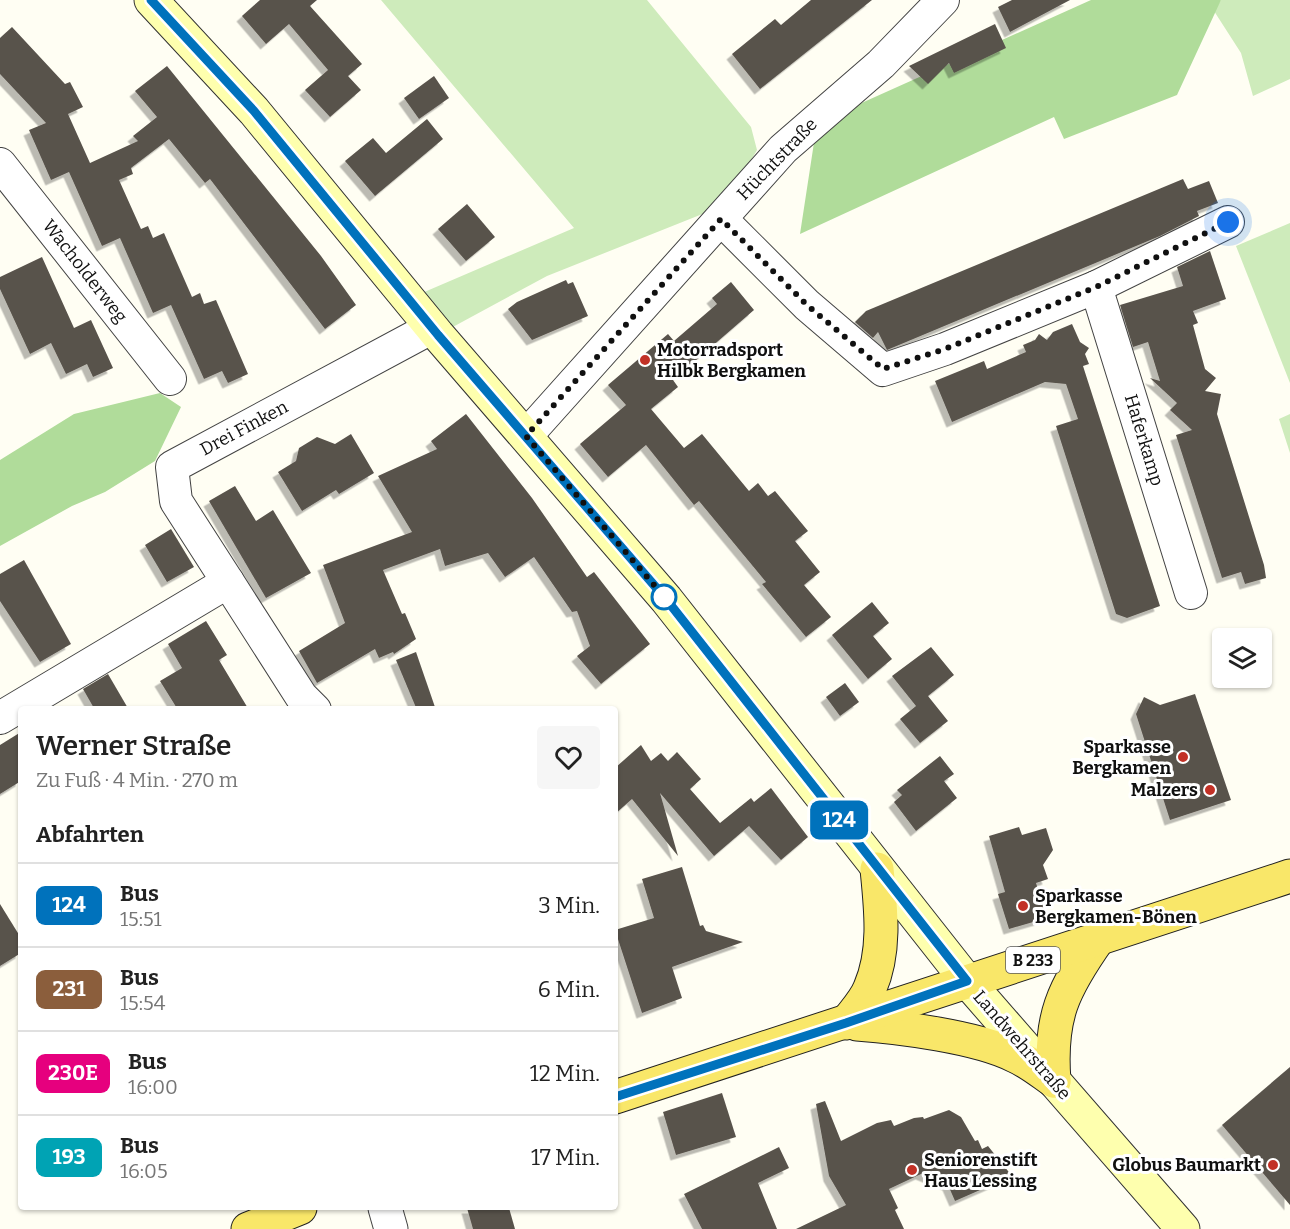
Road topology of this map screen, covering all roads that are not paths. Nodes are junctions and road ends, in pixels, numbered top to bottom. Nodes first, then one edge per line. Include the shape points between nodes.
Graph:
1 (151, 0) edge
2 (943, 0) edge
3 (0, 164) edge
4 (721, 219) junction
5 (1228, 222) dead end
6 (1096, 287) junction
7 (431, 327) junction
8 (170, 379) dead end
9 (526, 436) junction
10 (228, 582) junction
11 (1191, 593) dead end
12 (39, 703) edge
13 (311, 706) edge
14 (18, 711) edge
15 (0, 718) edge
16 (877, 869) junction
17 (1290, 876) edge
18 (1099, 938) junction
19 (967, 981) junction
20 (846, 1023) junction
21 (1054, 1081) junction
22 (618, 1096) edge
23 (295, 1210) edge
24 (386, 1210) edge
25 (248, 1229) edge
26 (391, 1229) edge
27 (1183, 1229) edge

1 - 7 main road, Landwehrstraße via 254,111
2 - 4 street, Hüchtstraße via 881,64 790,142
3 - 8 street, Wacholderweg
4 - 6 street via 807,305 883,369 945,349
4 - 9 street, Hüchtstraße
5 - 6 street
6 - 11 street, Haferkamp
7 - 9 main road, Landwehrstraße
7 - 10 street, Drei Finken via 172,466 176,501
9 - 16 main road, Landwehrstraße via 698,639
10 - 12 street
10 - 13 street, Drei Finken
14 - 15 street
16 - 19 main road, Landwehrstraße
16 - 20 main road via 882,919 879,957 870,990
17 - 18 main road, B 233
18 - 19 main road, B 233
18 - 21 main road via 1075,972 1060,1004 1052,1049
19 - 20 main road, B 233
19 - 21 main road, Landwehrstraße
20 - 21 main road via 897,1027 977,1043 1014,1055
20 - 22 main road, B 233
21 - 27 main road, Landwehrstraße
23 - 25 main road
24 - 26 street

